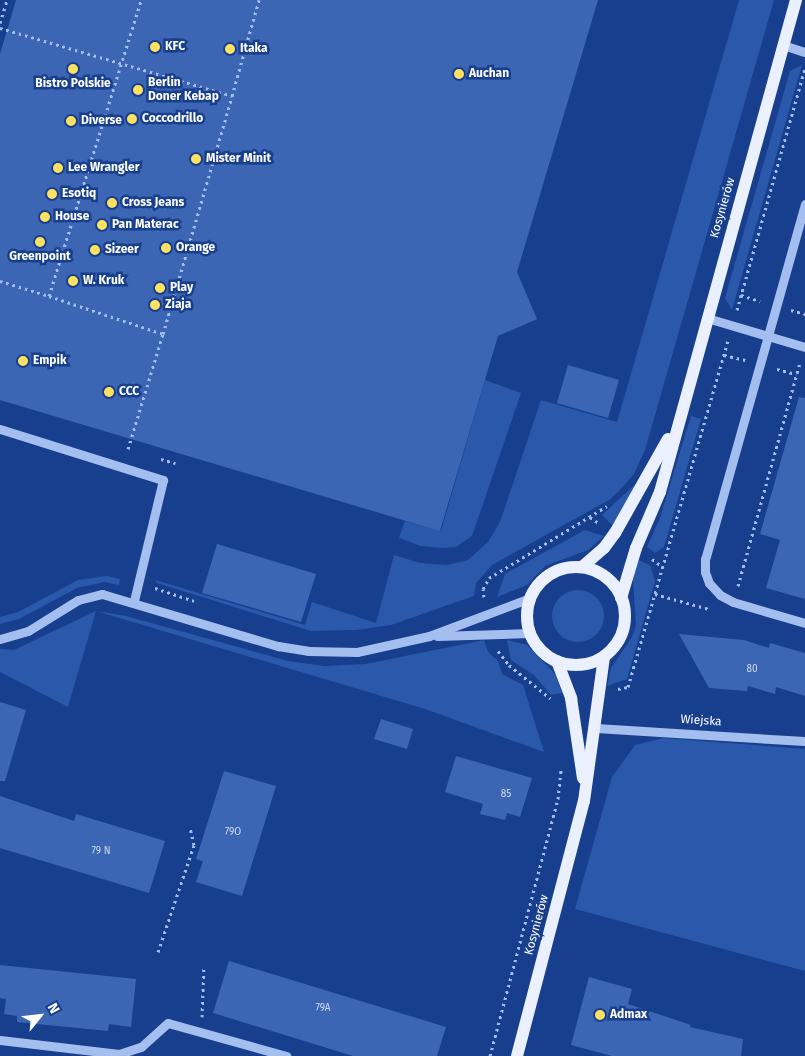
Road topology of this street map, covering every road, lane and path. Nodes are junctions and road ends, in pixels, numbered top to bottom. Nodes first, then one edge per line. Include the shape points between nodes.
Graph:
1 (7, 0) edge
2 (141, 0) edge
3 (259, 0) edge
4 (796, 0) edge
5 (0, 22) edge
6 (0, 28) edge
7 (783, 45) junction
8 (805, 52) edge
9 (122, 64) junction
10 (232, 96) junction
11 (805, 204) edge
12 (0, 282) edge
13 (741, 295) dead end
14 (49, 296) junction
15 (766, 302) dead end
16 (788, 309) dead end
17 (805, 314) edge
18 (707, 318) junction
19 (163, 334) junction
20 (768, 336) junction
21 (805, 346) edge
22 (724, 355) dead end
23 (801, 358) dead end
24 (749, 361) dead end
25 (771, 368) dead end
26 (796, 374) junction
27 (677, 424) junction
28 (0, 429) edge
29 (128, 450) dead end
30 (610, 504) dead end
31 (590, 517) dead end
32 (582, 567) junction
33 (663, 567) dead end
34 (138, 584) junction
35 (737, 590) dead end
36 (655, 594) junction
37 (484, 598) dead end
38 (530, 598) junction
39 (621, 598) junction
40 (477, 600) dead end
41 (134, 602) junction
42 (203, 604) dead end
43 (711, 610) dead end
44 (805, 623) edge
45 (530, 634) junction
46 (429, 636) junction
47 (0, 639) edge
48 (604, 656) junction
49 (557, 661) junction
50 (628, 687) dead end
51 (596, 728) junction
52 (805, 741) edge
53 (561, 766) dead end
54 (584, 801) junction
55 (190, 826) dead end
56 (158, 952) dead end
57 (204, 966) dead end
58 (202, 1032) junction
59 (0, 1040) edge
60 (286, 1056) edge
61 (490, 1056) edge
62 (517, 1056) edge

1 - 5 path
2 - 9 path
3 - 10 path
4 - 7 main road, Kosynierów
6 - 9 path
7 - 8 street
7 - 18 main road, Kosynierów
9 - 10 path
9 - 14 path
10 - 19 path
11 - 20 street
12 - 14 path
13 - 15 path
14 - 19 path
16 - 17 path
18 - 20 street
18 - 27 main road, Kosynierów
19 - 29 path
20 - 21 street
20 - 44 street via 705,572 709,584 733,602
22 - 24 path
23 - 26 path
25 - 26 path
26 - 35 path
27 - 32 main road, Kosynierów via 615,533 604,548
27 - 39 main road, Kosynierów via 660,492 636,548
28 - 34 street via 163,480
30 - 31 path
32 - 38 main road via 566,568 551,574
32 - 39 main road via 606,577
33 - 36 path
34 - 41 street
34 - 42 path
36 - 43 path
36 - 50 path
37 - 40 path
38 - 45 main road via 527,610
38 - 46 street
39 - 48 main road via 625,614 623,630 616,645
41 - 46 street via 270,644 308,652 357,652
41 - 47 street via 102,594 78,600 28,631
45 - 46 street
45 - 49 main road via 536,645
48 - 49 main road via 589,663 573,665
48 - 51 main road, Kosynierów
49 - 54 main road, Kosynierów via 571,698
51 - 52 street, Wiejska
51 - 54 main road, Kosynierów
53 - 61 path via 558,798
54 - 62 main road, Kosynierów
55 - 56 path via 194,846
57 - 58 path
58 - 59 street via 168,1023 141,1047 119,1054
58 - 60 street

